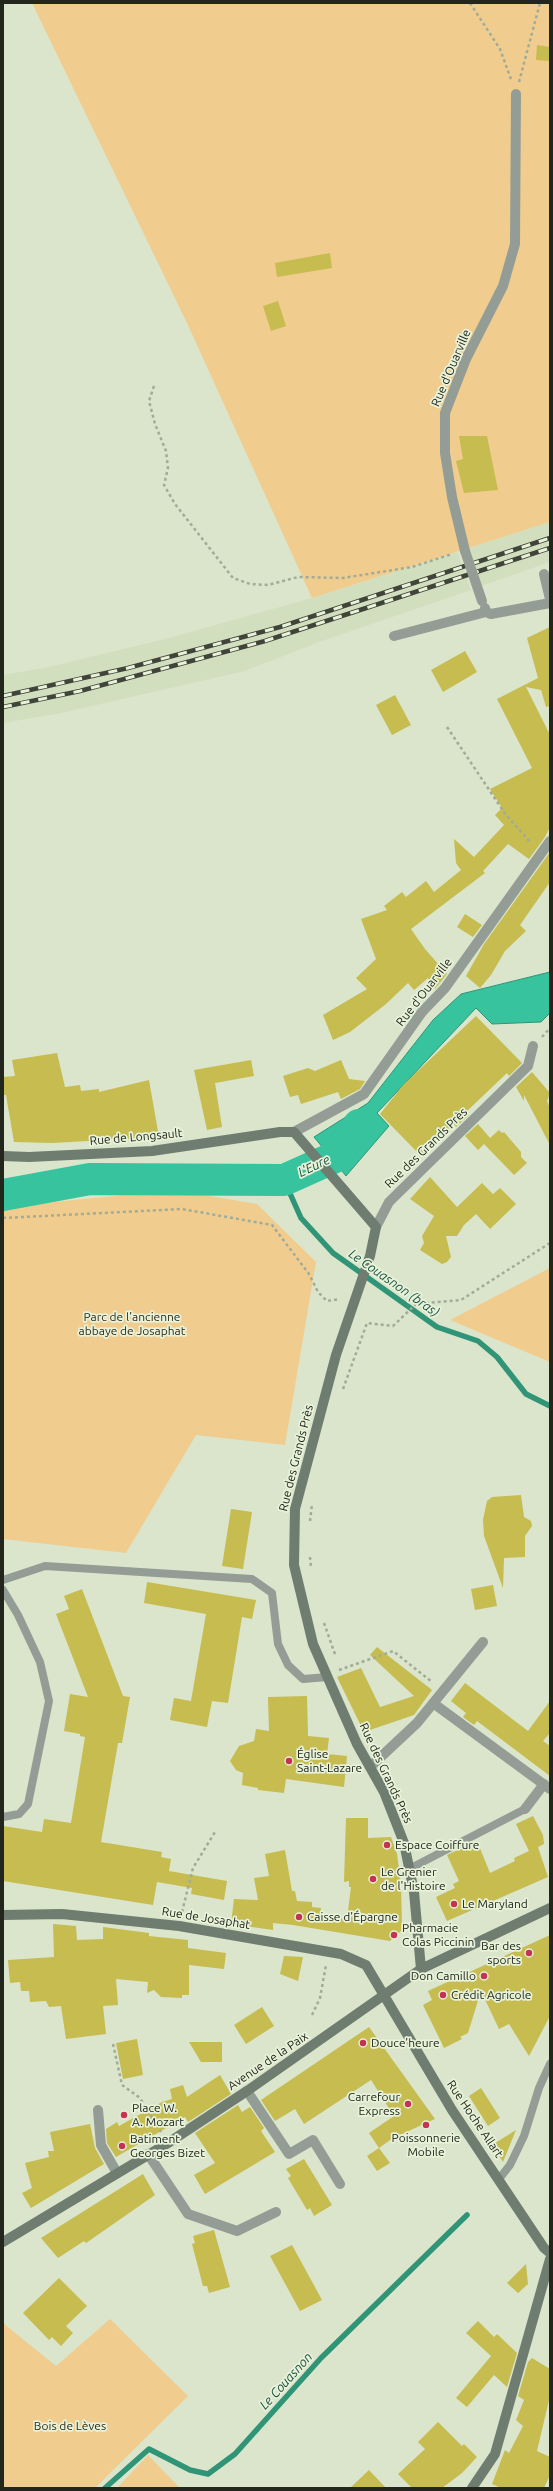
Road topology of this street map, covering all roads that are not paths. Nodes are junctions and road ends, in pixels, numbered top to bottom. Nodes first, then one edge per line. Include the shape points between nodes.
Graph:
1 (516, 94) road end
2 (544, 574) dead end
3 (550, 600) edge
4 (550, 603) edge
5 (486, 612) junction
6 (394, 636) dead end
7 (550, 841) edge
8 (533, 1046) dead end
9 (294, 1132) junction
10 (3, 1156) edge
11 (376, 1227) junction
12 (3, 1580) edge
13 (3, 1590) edge
14 (483, 1642) dead end
15 (328, 1677) junction
16 (433, 1704) junction
17 (370, 1767) junction
18 (547, 1787) edge
19 (525, 1809) joint
20 (3, 1817) edge
21 (410, 1870) junction
22 (550, 1908) edge
23 (3, 1915) edge
24 (421, 1969) junction
25 (384, 1995) junction
26 (550, 2064) edge
27 (247, 2091) junction
28 (98, 2110) dead end
29 (148, 2154) junction
30 (117, 2173) junction
31 (499, 2179) junction
32 (340, 2184) dead end
33 (276, 2212) dead end
34 (3, 2242) edge
35 (550, 2253) edge
36 (550, 2259) edge
37 (472, 2488) edge

1 - 5 street, Rue d'Ouarville, bridge via 515,244 503,286 466,359 445,413 445,453 452,497 465,551
2 - 3 street
4 - 5 street via 491,614
5 - 6 street
7 - 9 street, Rue d'Ouarville via 445,988 422,1012 364,1094
8 - 11 street, Rue des Grands Près via 528,1066 389,1202
9 - 10 street, Rue de Longsault via 152,1151
9 - 11 street
11 - 15 street, Rue des Grands Près via 370,1256 336,1355 295,1509 294,1565 313,1644
12 - 15 lane via 45,1566 252,1579 272,1593 278,1644 288,1665 303,1679
13 - 20 lane via 40,1662 49,1701 28,1804 19,1814
14 - 16 street
15 - 17 street, Rue des Grands Près
16 - 17 street via 417,1723
16 - 18 street
17 - 21 street, Rue des Grands Près via 384,1792 404,1842
18 - 19 street
19 - 21 lane
21 - 24 street, Rue des Grands Près
22 - 24 street, Avenue de la Paix
23 - 25 street, Rue de Josaphat via 62,1914 179,1926 341,1954 366,1965
24 - 25 street, Avenue de la Paix
25 - 27 street, Avenue de la Paix
25 - 31 street, Rue Hoche Allart via 452,2110
26 - 31 lane via 539,2088 524,2136 510,2165
27 - 29 street, Avenue de la Paix
27 - 32 street via 290,2154 313,2140
28 - 30 street via 101,2145
29 - 30 street, Avenue de la Paix
29 - 33 street via 188,2214 237,2232
30 - 34 street, Avenue de la Paix
31 - 35 street, Rue Hoche Allart via 544,2248
36 - 37 street via 495,2454

